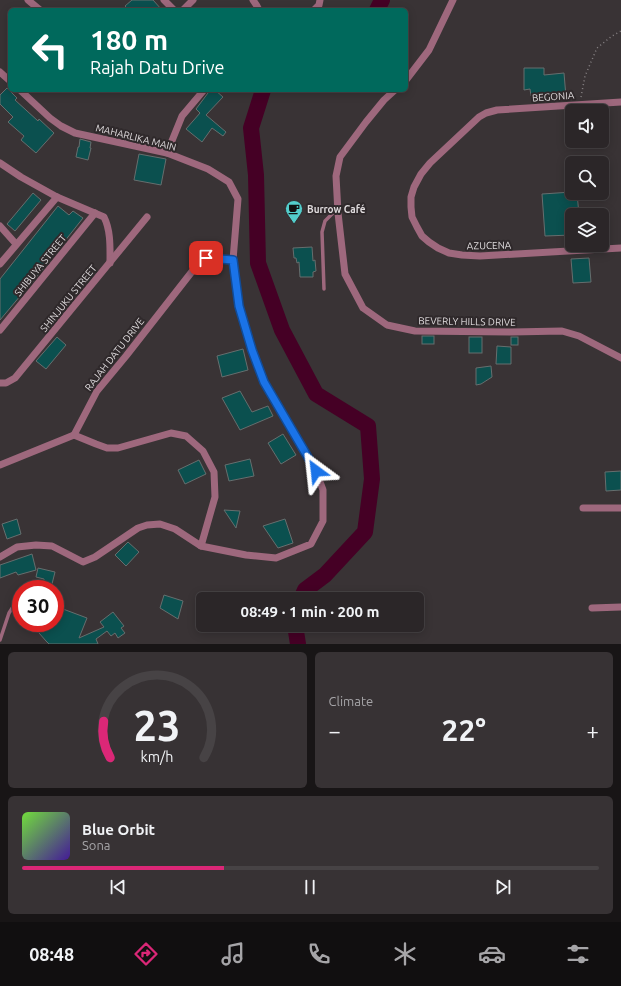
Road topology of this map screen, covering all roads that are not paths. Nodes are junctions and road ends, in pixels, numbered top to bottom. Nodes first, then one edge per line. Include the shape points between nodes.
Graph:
1 (28, 0) edge
2 (164, 0) edge
3 (192, 0) edge
4 (453, 0) edge
5 (38, 8) edge
6 (172, 8) edge
7 (185, 8) edge
8 (0, 72) edge
9 (408, 77) edge
10 (8, 79) edge
11 (22, 92) edge
12 (202, 92) edge
13 (393, 92) edge
14 (621, 102) edge
15 (486, 113) joint
16 (167, 153) junction
17 (0, 163) edge
18 (57, 197) junction
19 (337, 208) junction
20 (95, 213) junction
21 (147, 217) dead end
22 (0, 226) edge
23 (16, 244) junction
24 (621, 248) edge
25 (233, 260) junction
26 (110, 263) junction
27 (0, 264) edge
28 (324, 289) dead end
29 (0, 330) edge
30 (621, 358) edge
31 (0, 383) edge
32 (74, 435) junction
33 (0, 465) edge
34 (583, 508) dead end
35 (621, 508) edge
36 (201, 546) junction
37 (0, 557) edge
38 (621, 607) edge
39 (592, 608) dead end
40 (12, 609) edge
41 (0, 640) edge

1 - 5 street
2 - 6 street
3 - 7 street
4 - 9 street via 429,50
8 - 10 street
11 - 16 street, MAHARLIKA MAIN via 50,118 75,133
12 - 16 street via 182,116
13 - 19 street, BEVERLY HILLS DRIVE via 340,157 336,176
14 - 15 street, BEGONIA via 497,110
15 - 24 street, AZUCENA via 478,117 430,163 414,187 411,197 412,217 422,236 438,248 462,255
16 - 25 street, MAHARLIKA MAIN via 208,169 229,182 238,199
17 - 18 street
18 - 20 street
18 - 23 street
19 - 28 lane via 325,221 322,232
19 - 30 street, BEVERLY HILLS DRIVE via 345,274 363,308 387,325 415,331 562,331 579,336
20 - 26 street via 104,217 107,223
20 - 29 street, SHIBUYA STREET
21 - 26 street, SHINJUKU STREET
22 - 23 street
23 - 27 street
25 - 32 street, RAJAH DATU DRIVE via 201,260 97,390
25 - 36 street, MAHARLIKA MAIN via 239,306 252,350 264,382 316,471 323,490 324,521 311,544 276,558
26 - 31 street, SHINJUKU STREET via 15,378
32 - 33 street
32 - 36 street via 107,448 118,448 171,433 186,436 203,451 214,472 215,497
34 - 35 street
36 - 37 street, MAHARLIKA MAIN via 174,529 160,524 138,528 95,558 83,562 52,546 36,545 17,547
38 - 39 street
40 - 41 lane

